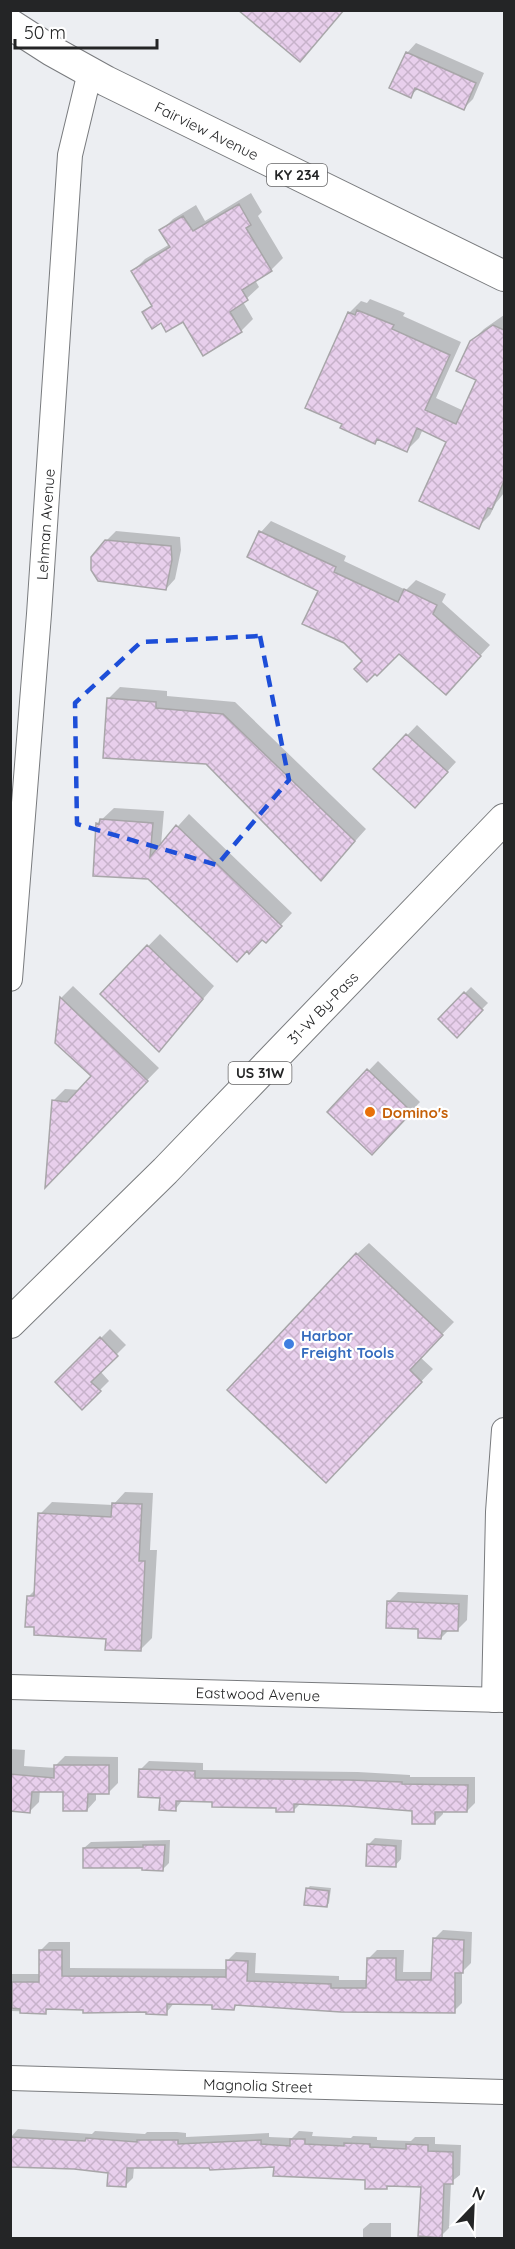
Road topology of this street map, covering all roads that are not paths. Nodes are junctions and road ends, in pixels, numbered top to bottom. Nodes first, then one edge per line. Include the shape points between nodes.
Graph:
1 (10, 24) edge
2 (90, 72) junction
3 (504, 276) edge
4 (504, 819) edge
5 (16, 842) edge
6 (10, 979) edge
7 (10, 1323) edge
8 (504, 1430) edge
9 (10, 1687) edge
10 (499, 1700) edge
11 (10, 2079) edge
12 (504, 2092) edge

1 - 2 main road, Fairview Avenue / KY 234
2 - 3 main road, Fairview Avenue / KY 234
2 - 5 street, Lehman Avenue via 70,155
4 - 7 main road, 31-W By-Pass / US 31W via 170,1166
5 - 6 street, Lehman Avenue
8 - 10 street via 498,1512
9 - 10 street, Eastwood Avenue
11 - 12 street, Magnolia Street

